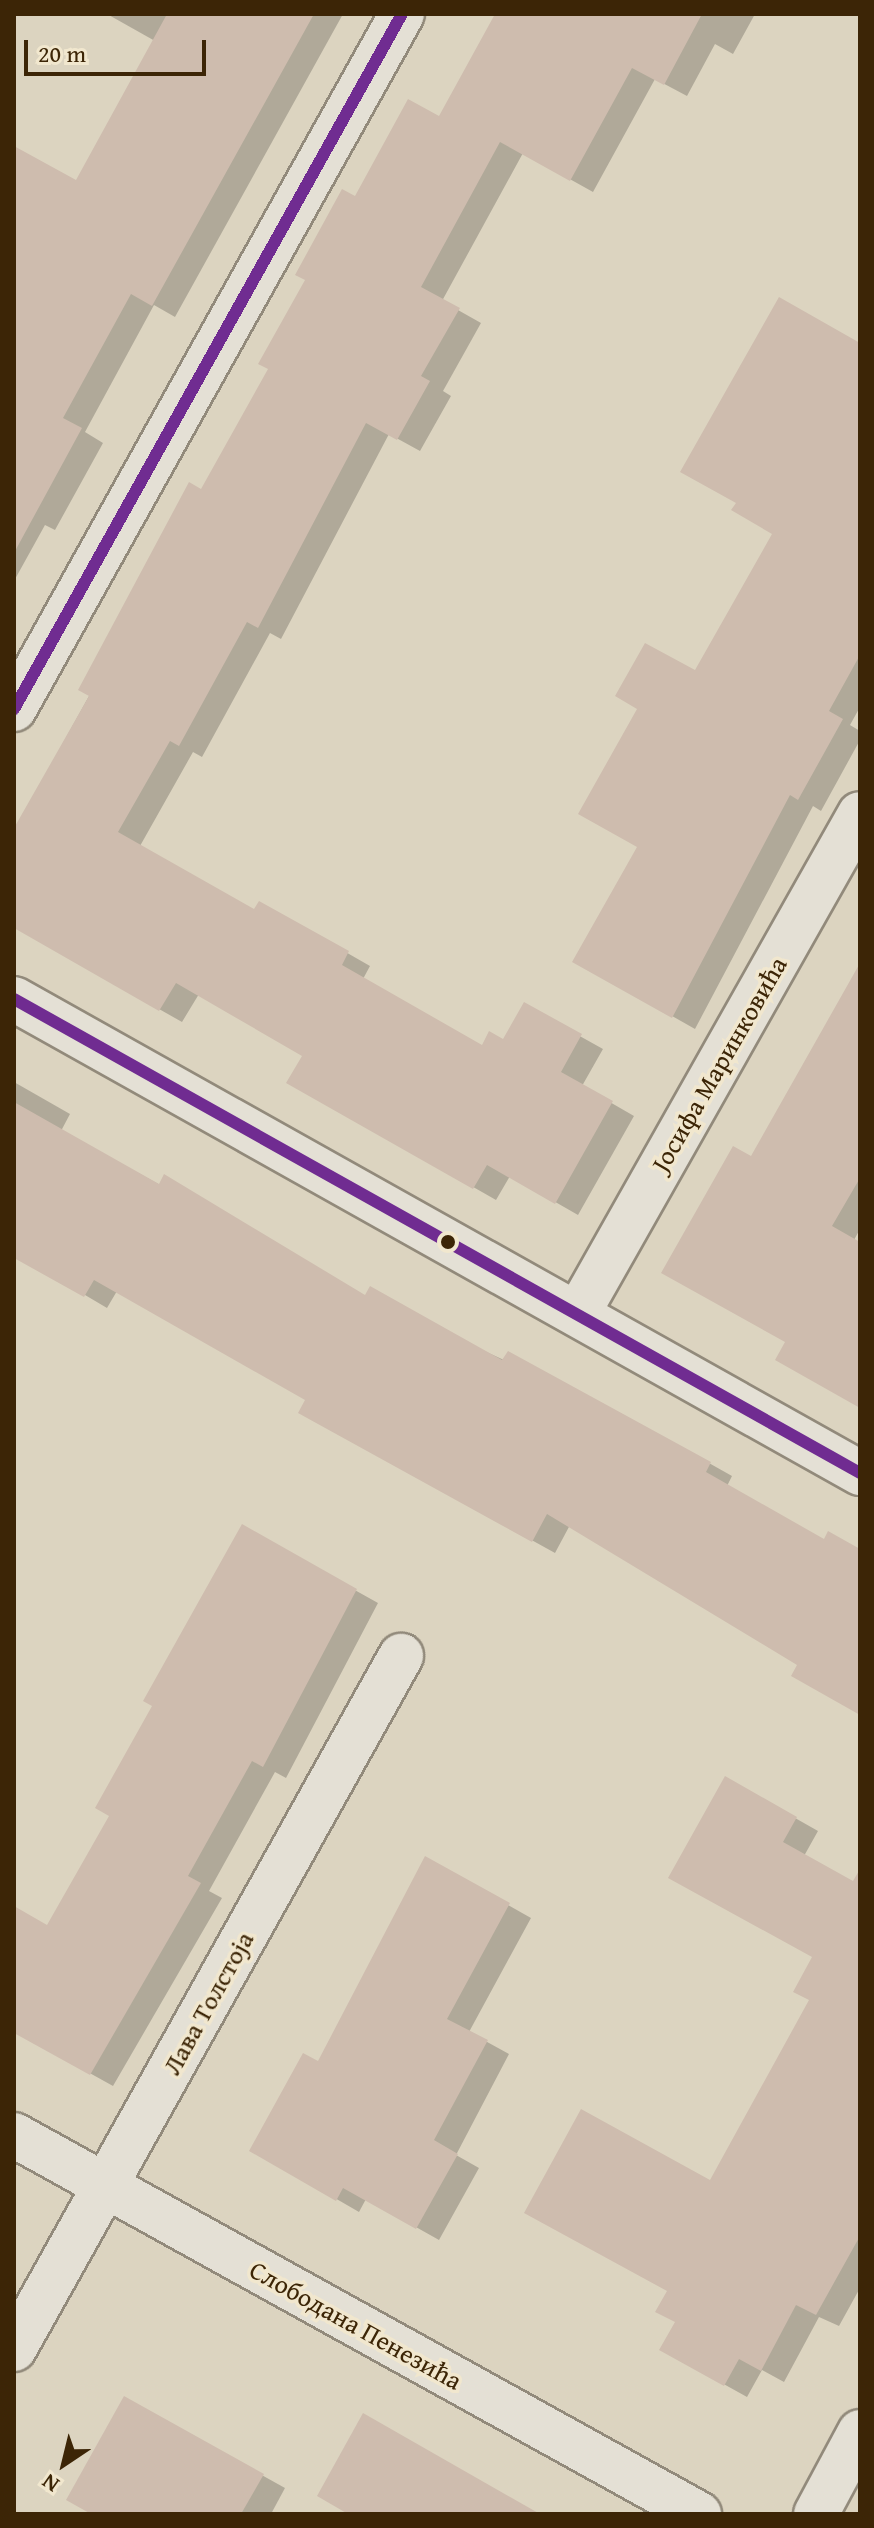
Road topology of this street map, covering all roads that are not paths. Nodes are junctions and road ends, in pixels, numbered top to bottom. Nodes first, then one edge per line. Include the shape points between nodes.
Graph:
1 (402, 14) edge
2 (14, 709) edge
3 (860, 814) edge
4 (14, 999) edge
5 (578, 1313) junction
6 (860, 1473) edge
7 (401, 1656) dead end
8 (14, 2135) edge
9 (105, 2187) junction
10 (14, 2349) edge
11 (860, 2432) edge
12 (699, 2514) edge
13 (816, 2514) edge

1 - 2 street
3 - 5 street, Јосифа Маринковића
4 - 5 street
5 - 6 street
7 - 9 street, Лава Толстоја
8 - 9 street, Слободана Пенезића
9 - 10 street, Лава Толстоја
9 - 12 street, Слободана Пенезића
11 - 13 street

